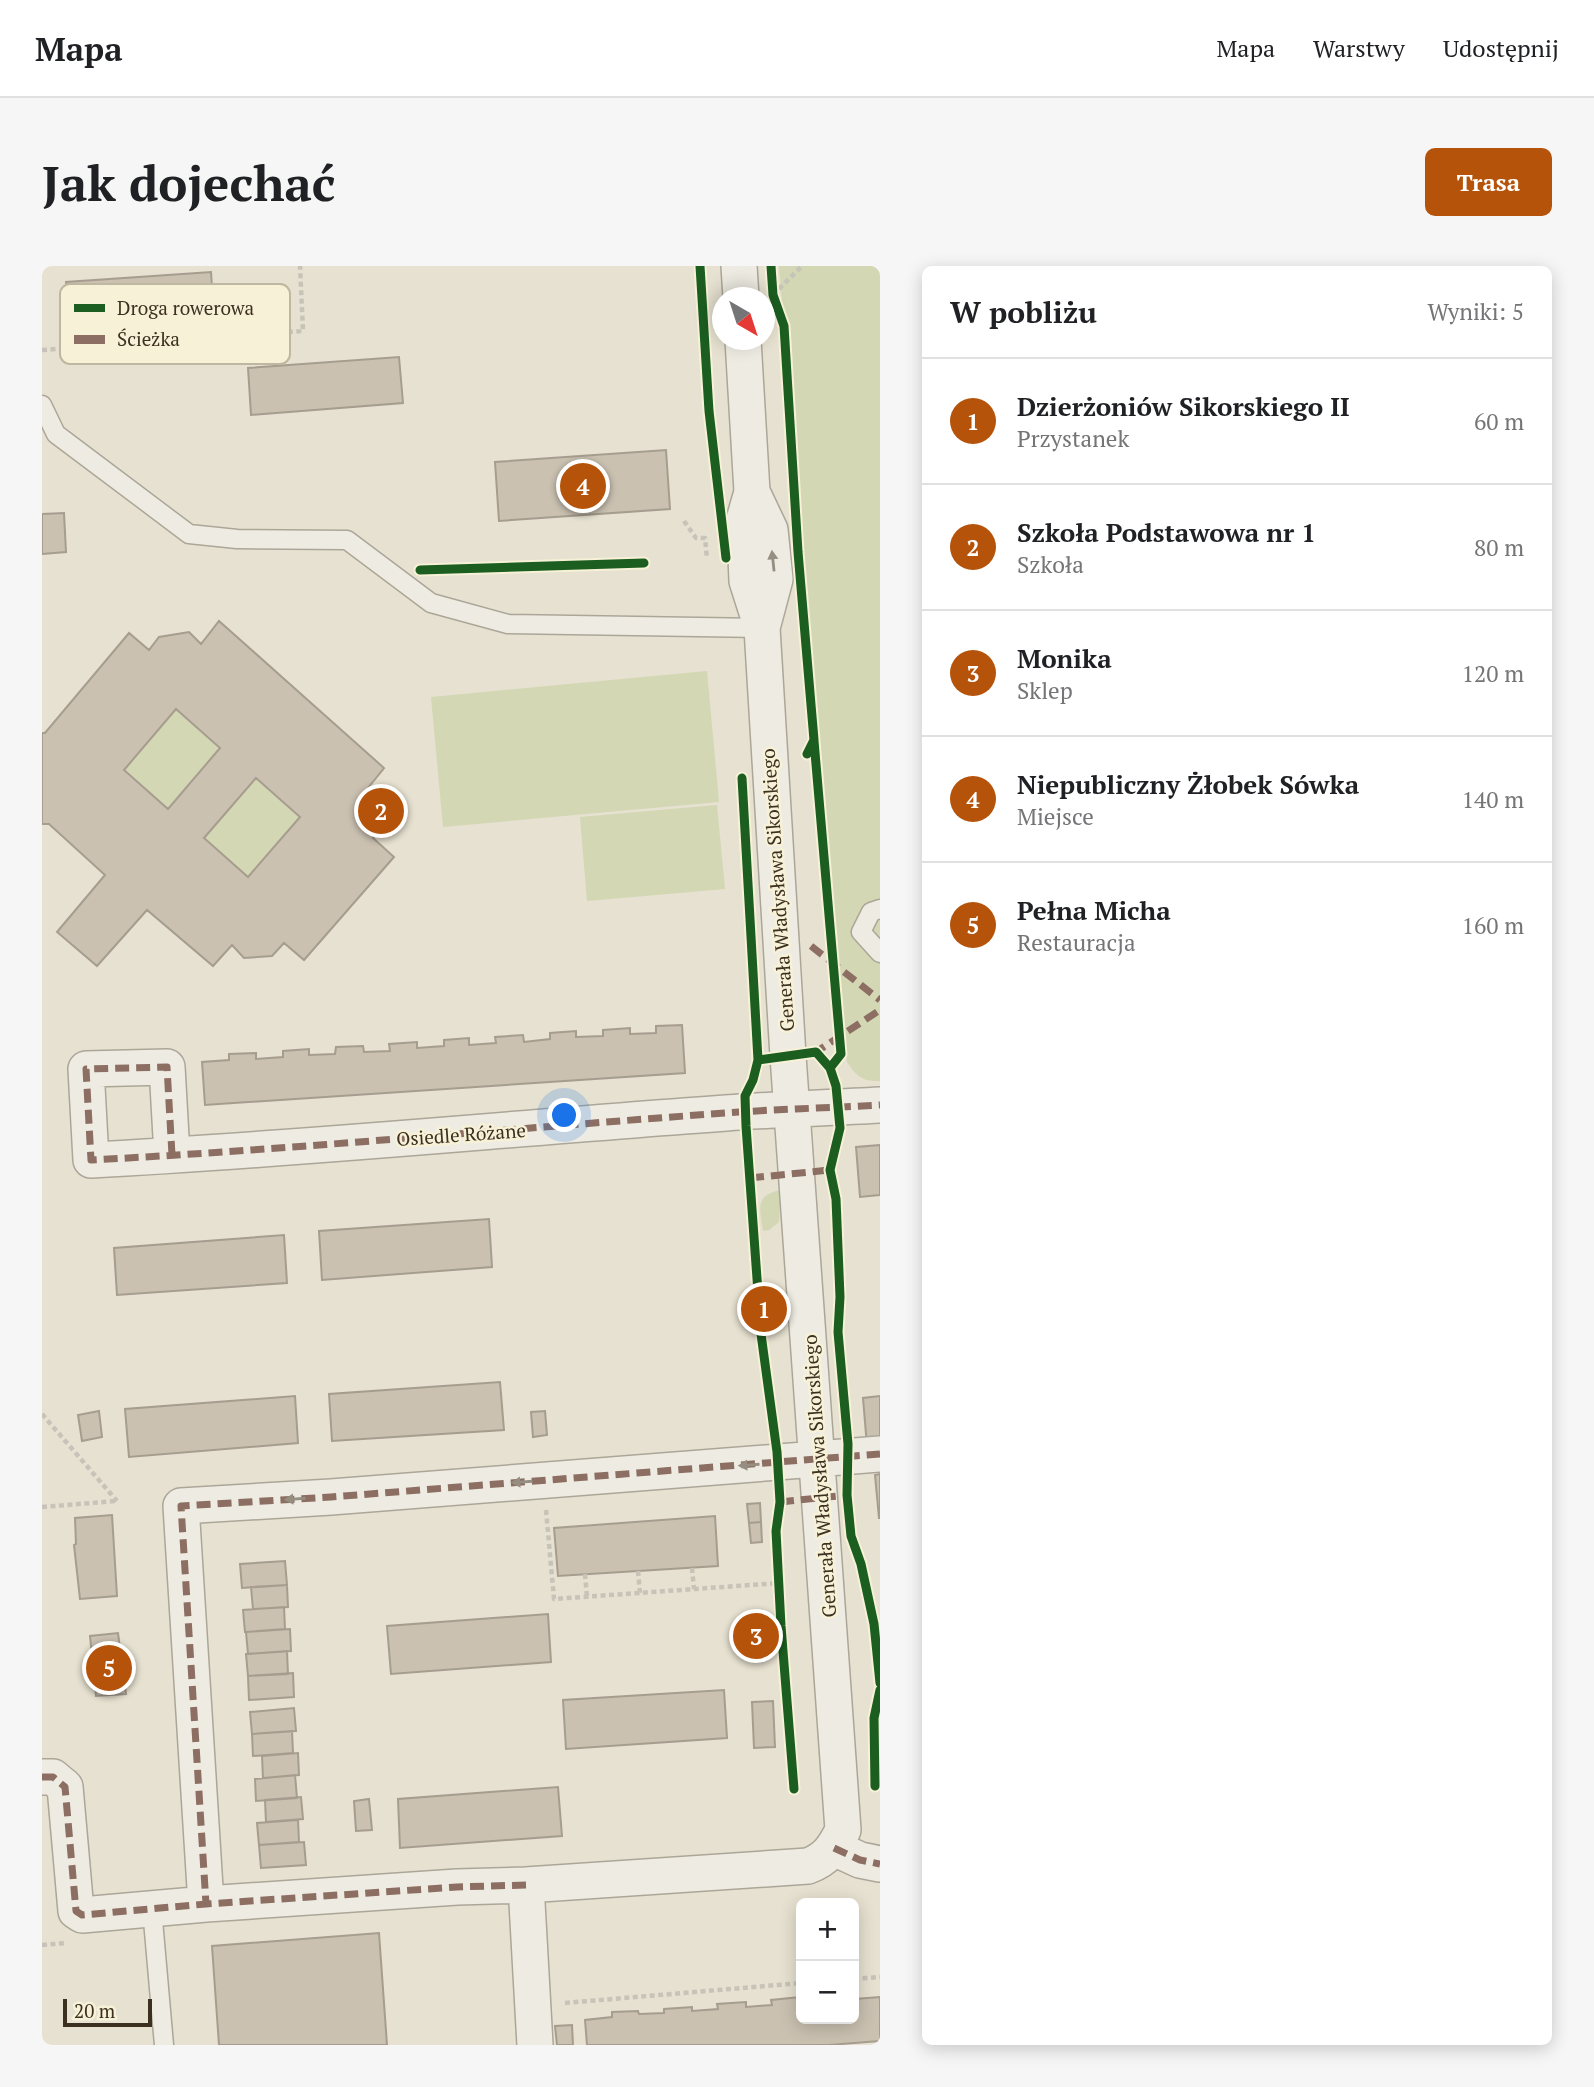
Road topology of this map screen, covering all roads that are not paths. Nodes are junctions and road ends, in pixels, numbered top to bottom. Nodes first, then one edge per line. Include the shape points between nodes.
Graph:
1 (739, 266) edge
2 (752, 287) edge
3 (744, 350) edge
4 (42, 405) edge
5 (49, 435) edge
6 (762, 628) junction
7 (880, 909) edge
8 (880, 953) edge
9 (880, 1105) edge
10 (792, 1110) junction
11 (172, 1156) dead end
12 (880, 1454) edge
13 (817, 1460) junction
14 (42, 1777) edge
15 (834, 1848) junction
16 (880, 1864) edge
17 (526, 1885) junction
18 (206, 1904) junction
19 (152, 1909) junction
20 (164, 2045) edge
21 (535, 2045) edge

1 - 2 street
3 - 6 street, Generała Władysława Sikorskiego via 752,492 770,530 775,579
4 - 5 lane
5 - 6 lane via 189,534 346,540 431,603 508,624
6 - 10 street, Generała Władysława Sikorskiego
7 - 8 lane via 872,912 862,932
9 - 10 street, Osiedle Różane
10 - 11 street, Osiedle Różane
10 - 13 street, Generała Władysława Sikorskiego
12 - 13 street
13 - 15 street, Generała Władysława Sikorskiego via 843,1808 843,1830
13 -> 18 street via 181,1506
14 - 19 street via 53,1777 65,1787 76,1911 82,1915
15 - 16 street
15 - 17 street via 808,1866
17 - 18 street
17 - 21 street
18 - 19 street
19 - 20 lane

